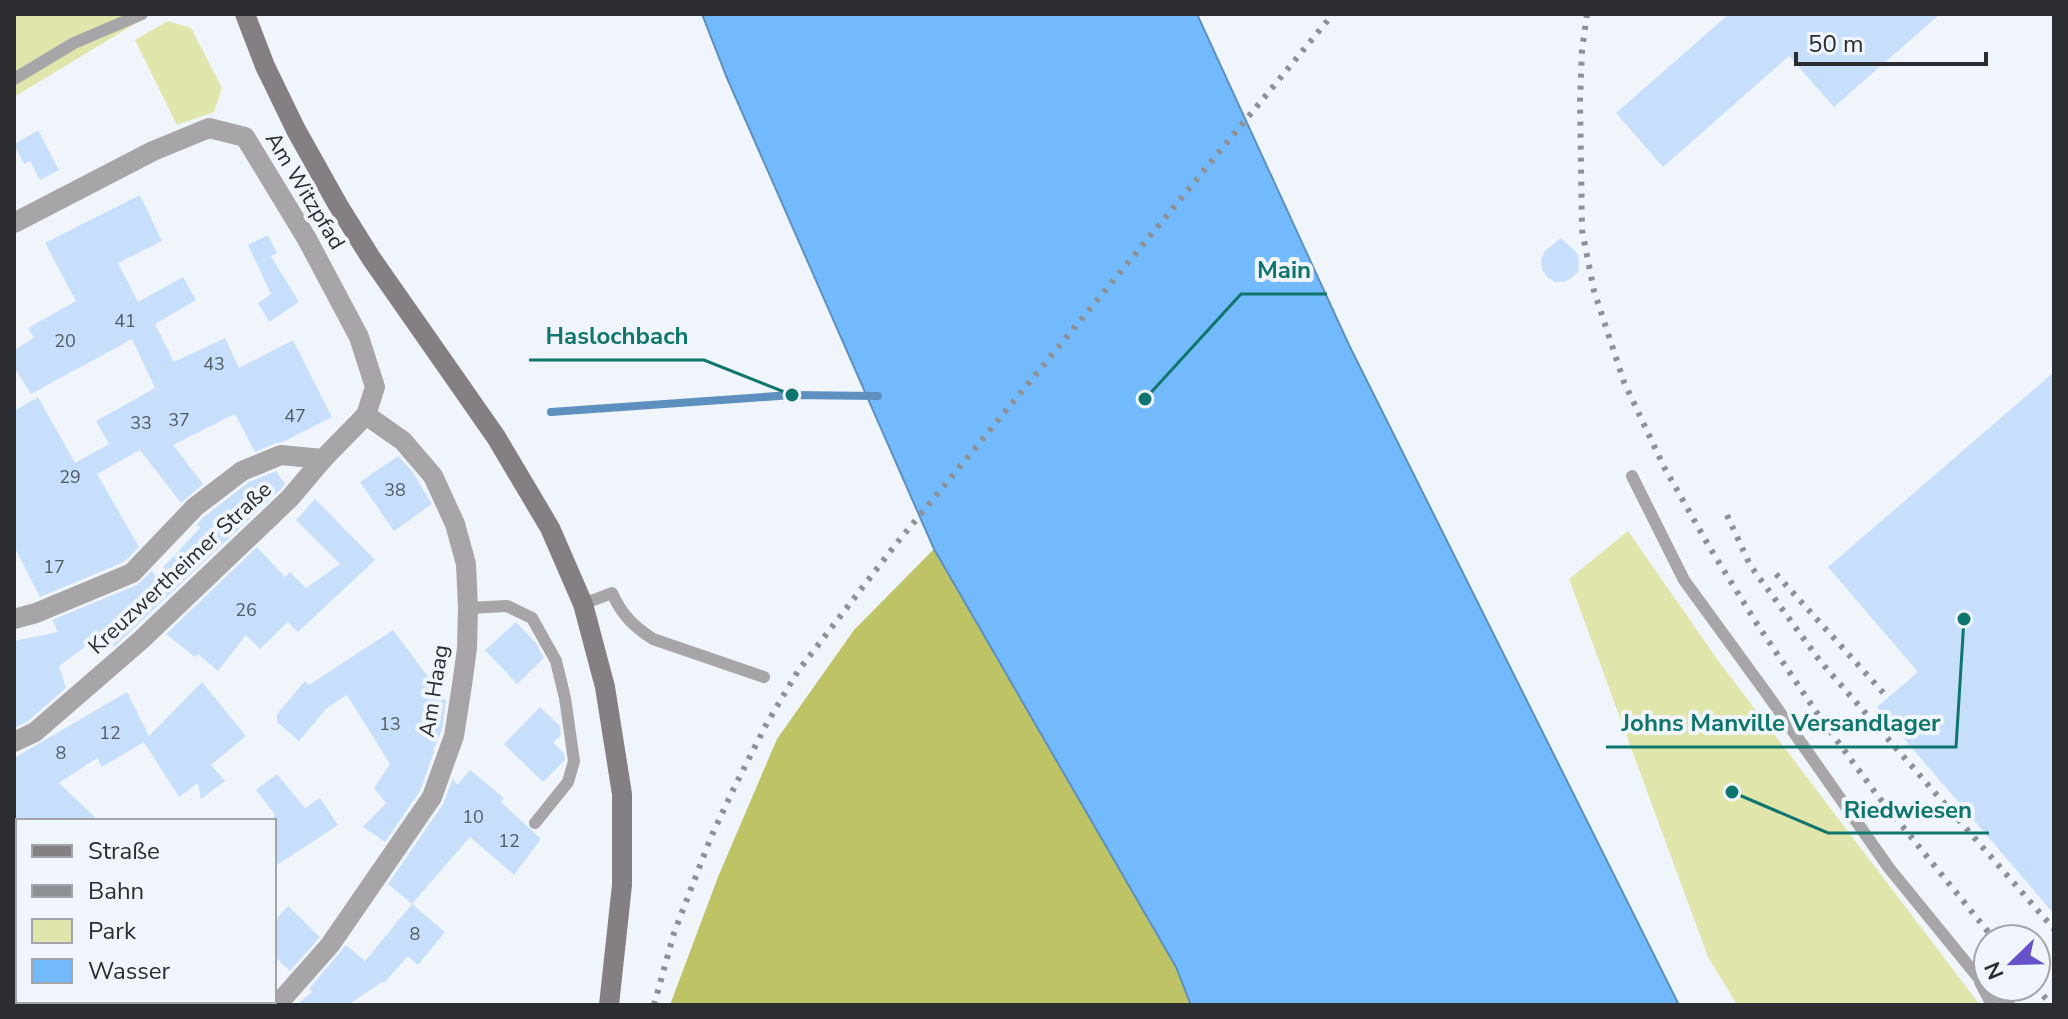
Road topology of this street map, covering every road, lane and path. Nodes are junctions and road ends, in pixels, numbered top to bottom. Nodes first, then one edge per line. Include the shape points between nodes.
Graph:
1 (142, 14) edge
2 (245, 14) edge
3 (14, 79) edge
4 (14, 223) edge
5 (366, 415) junction
6 (323, 459) junction
7 (1632, 476) dead end
8 (583, 604) junction
9 (468, 608) junction
10 (14, 619) edge
11 (764, 677) dead end
12 (14, 742) edge
13 (535, 823) dead end
14 (1972, 970) edge
15 (277, 1005) edge
16 (609, 1005) edge

1 - 3 lane via 74,43
2 - 8 main road via 296,130 338,205 496,437 550,528
4 - 5 street, Am Witzpfad via 209,128 245,137 359,337 375,387
5 - 6 street, Kreuzwertheimer Straße
5 - 9 street, Am Haag via 403,441 433,476 466,564
6 - 10 street via 281,455 242,471 195,507 132,573
6 - 12 street, Kreuzwertheimer Straße via 290,498 140,641 35,732
7 - 14 lane via 1684,580 1889,868
8 - 11 lane via 612,593 637,629 653,639
8 - 16 main road via 605,687 622,794 622,885
9 - 13 lane via 507,606 532,618 556,661 574,761 568,782
9 - 15 street, Am Haag via 454,736 432,797 330,945

